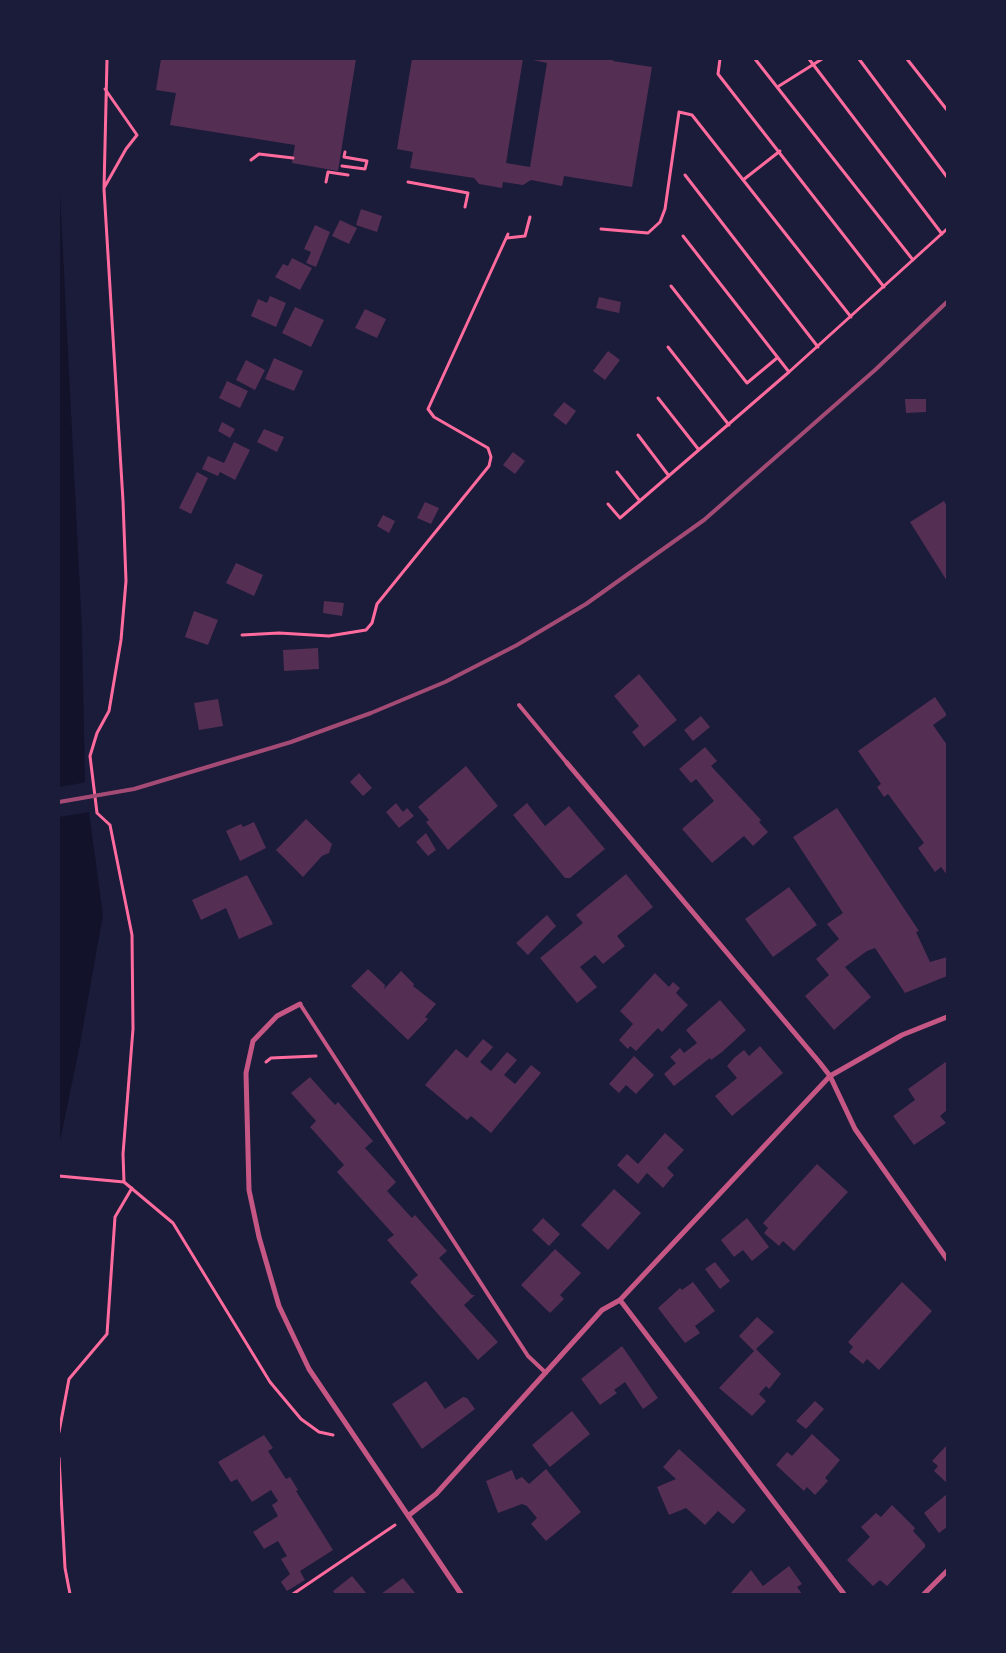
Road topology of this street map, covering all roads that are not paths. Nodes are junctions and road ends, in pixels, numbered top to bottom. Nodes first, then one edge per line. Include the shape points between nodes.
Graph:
1 (518, 705) dead end
2 (568, 763) joint
3 (300, 1004) joint
4 (947, 1017) edge
5 (830, 1076) junction
6 (947, 1259) edge
7 (620, 1300) junction
8 (546, 1373) junction
9 (408, 1516) junction
10 (947, 1571) edge
11 (460, 1594) edge
12 (844, 1594) edge
13 (924, 1594) edge

1 - 2 lane
2 - 5 street
3 - 8 lane via 528,1356
3 - 9 street via 278,1016 253,1041 246,1073 249,1190 279,1306 309,1369
4 - 5 street via 902,1035
5 - 6 street via 855,1128
5 - 7 street
7 - 8 street via 602,1310
7 - 12 street
8 - 9 street via 436,1494
9 - 11 street
10 - 13 street

